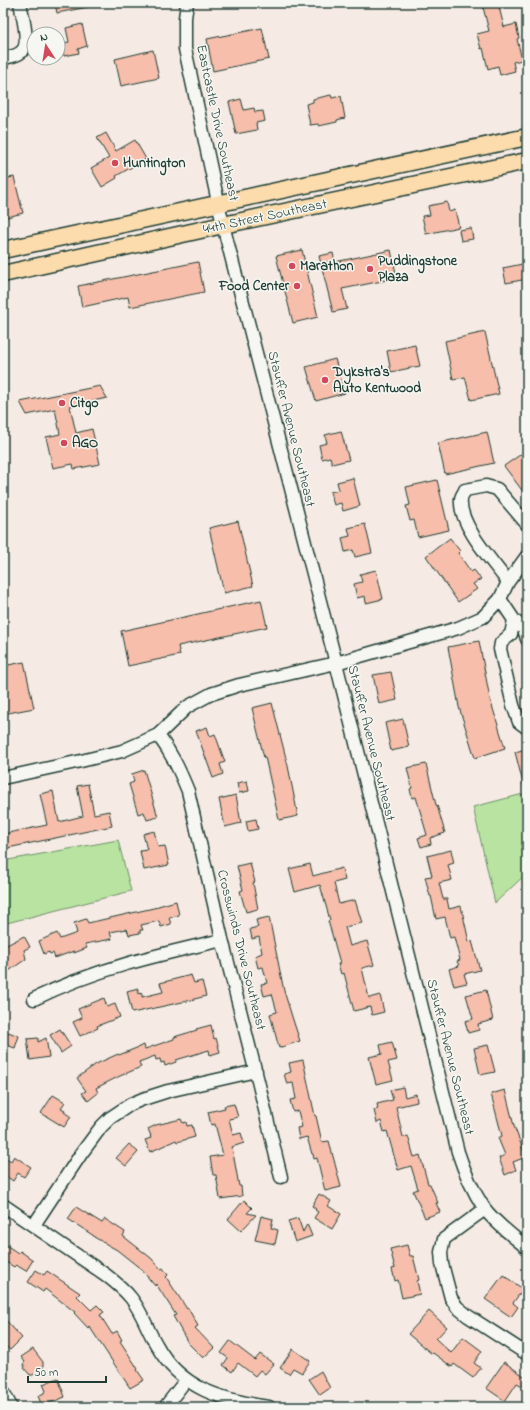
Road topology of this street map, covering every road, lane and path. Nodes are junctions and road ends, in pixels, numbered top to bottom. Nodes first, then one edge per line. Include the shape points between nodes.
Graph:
1 (20, 3) edge
2 (187, 3) edge
3 (3, 58) edge
4 (527, 137) edge
5 (503, 142) junction
6 (448, 154) junction
7 (527, 162) edge
8 (486, 171) junction
9 (437, 181) junction
10 (219, 203) junction
11 (223, 225) junction
12 (30, 244) junction
13 (3, 250) edge
14 (3, 257) edge
15 (3, 274) edge
16 (527, 524) edge
17 (527, 556) edge
18 (508, 582) junction
19 (500, 599) junction
20 (514, 620) junction
21 (527, 639) edge
22 (336, 663) junction
23 (527, 728) edge
24 (158, 735) junction
25 (3, 778) edge
26 (222, 940) junction
27 (34, 999) dead end
28 (256, 1071) junction
29 (281, 1177) dead end
30 (3, 1205) edge
31 (485, 1209) junction
32 (34, 1225) junction
33 (527, 1248) edge
34 (527, 1354) edge
35 (186, 1380) junction
36 (3, 1390) edge
37 (11, 1407) edge
38 (165, 1407) edge
39 (269, 1407) edge

1 - 3 street via 26,38 25,48 22,52
2 - 10 street, Eastcastle Drive Southeast via 184,18 185,48
4 - 5 main road, 44th Street Southeast
5 - 6 main road, 44th Street Southeast
5 - 8 main road via 488,153 485,161
6 - 9 main road via 449,164
6 - 10 main road, 44th Street Southeast
7 - 8 main road, 44th Street Southeast
8 - 9 main road, 44th Street Southeast
9 - 11 main road, 44th Street Southeast
10 - 11 street, Eastcastle Drive Southeast
10 - 12 main road, 44th Street Southeast
11 - 15 main road, 44th Street Southeast
11 - 22 street, Stauffer Avenue Southeast
12 - 13 main road, 44th Street Southeast
12 - 14 main road via 20,253
16 - 18 street via 497,489 486,486 465,490 461,498 469,529
17 - 18 street
18 - 19 street
19 - 20 street
19 - 22 street via 483,617 458,628
20 - 21 street via 524,629
20 - 23 street via 511,634 501,642 500,649 519,722
22 - 24 street via 211,694 187,708
22 - 31 street, Stauffer Avenue Southeast via 462,1167
24 - 25 street via 122,751
24 - 26 street, Crosswinds Drive Southeast via 171,753 188,791
26 - 27 street via 114,967
26 - 28 street, Crosswinds Drive Southeast
28 - 29 street, Crosswinds Drive Southeast
28 - 32 street via 143,1099 110,1118 81,1154
30 - 32 street
31 - 33 street, Stauffer Avenue Southeast
31 - 34 street via 444,1239 442,1264 451,1298 468,1316
32 - 35 street via 122,1288 136,1305 161,1353
35 - 38 street
35 - 39 street via 201,1389 232,1400
36 - 37 street

